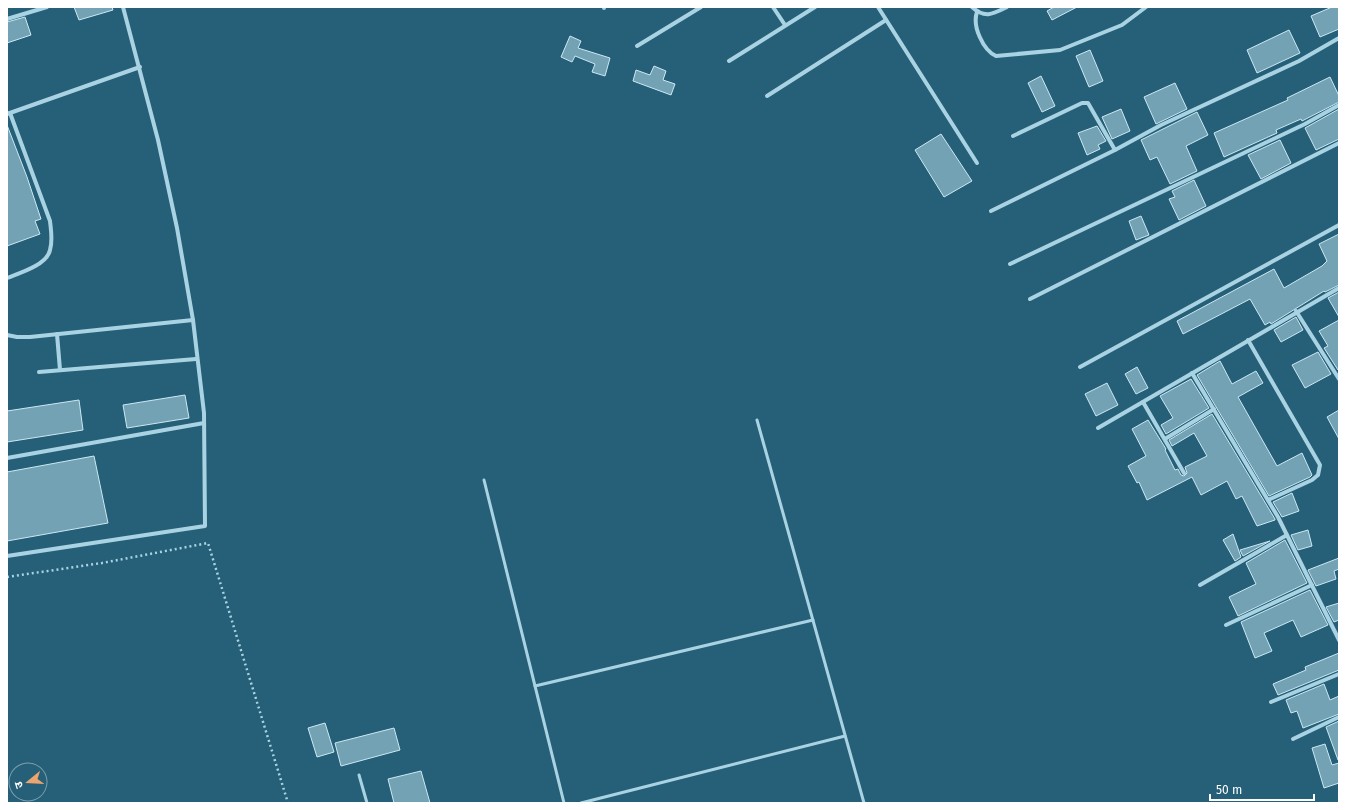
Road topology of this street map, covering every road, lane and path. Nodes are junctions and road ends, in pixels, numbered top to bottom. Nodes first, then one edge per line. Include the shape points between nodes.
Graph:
1 (46, 7) edge
2 (123, 7) edge
3 (701, 7) edge
4 (773, 7) edge
5 (815, 7) edge
6 (878, 7) edge
7 (972, 7) edge
8 (1007, 7) edge
9 (1146, 7) edge
10 (977, 12) junction
11 (7, 19) edge
12 (886, 20) junction
13 (785, 26) junction
14 (1339, 38) edge
15 (636, 46) dead end
16 (729, 61) dead end
17 (140, 67) junction
18 (767, 96) dead end
19 (1339, 105) edge
20 (9, 113) edge
21 (1013, 136) dead end
22 (1339, 143) edge
23 (1115, 150) junction
24 (977, 163) dead end
25 (991, 211) dead end
26 (1339, 226) edge
27 (1010, 264) dead end
28 (7, 278) edge
29 (1339, 288) edge
30 (1030, 299) dead end
31 (1296, 311) junction
32 (193, 320) junction
33 (57, 334) junction
34 (7, 335) edge
35 (1248, 340) junction
36 (196, 359) junction
37 (1080, 367) dead end
38 (60, 370) junction
39 (39, 372) dead end
40 (1192, 373) junction
41 (1339, 379) edge
42 (1143, 402) junction
43 (1214, 409) junction
44 (756, 420) dead end
45 (204, 423) junction
46 (1098, 428) dead end
47 (1165, 439) junction
48 (7, 458) edge
49 (1184, 473) dead end
50 (484, 480) dead end
51 (1268, 500) junction
52 (1287, 534) junction
53 (7, 556) edge
54 (7, 577) edge
55 (1200, 585) dead end
56 (1312, 585) junction
57 (813, 620) junction
58 (1226, 625) dead end
59 (1339, 640) edge
60 (1339, 674) edge
61 (534, 686) junction
62 (1271, 702) dead end
63 (1339, 717) edge
64 (845, 736) junction
65 (1293, 740) dead end
66 (358, 775) dead end
67 (288, 803) edge
68 (367, 803) edge
69 (564, 803) edge
70 (581, 803) edge
71 (864, 803) edge

1 - 11 street
2 - 17 street
3 - 15 street
4 - 13 street
5 - 13 street
6 - 12 street
7 - 10 street
8 - 10 street via 992,15
9 - 10 street via 1122,25 1060,50 996,56 988,51 977,29
12 - 18 street
12 - 24 street
13 - 16 street
14 - 23 street via 1299,61 1161,125
17 - 20 street
17 - 32 street via 177,228
19 - 27 street via 1305,124
20 - 28 street via 48,216 52,239 50,251 44,260
21 - 23 street via 1088,103
22 - 30 street
23 - 25 street
26 - 37 street
29 - 31 street
31 - 35 street
31 - 41 street
32 - 33 street
32 - 36 street
33 - 34 street via 17,338
33 - 38 street
35 - 40 street
35 - 51 street via 1320,465 1318,475 1312,480
36 - 38 street
36 - 45 street
38 - 39 street
40 - 42 street
40 - 43 street
42 - 46 street
42 - 47 street
43 - 47 street
43 - 51 street
44 - 57 lane
45 - 48 street
45 - 53 street via 205,526
47 - 49 street
50 - 61 lane
51 - 52 street
52 - 55 street
52 - 56 street
54 - 67 path via 102,563 208,543
56 - 58 street
56 - 59 street
57 - 61 lane
57 - 64 lane
60 - 62 street
61 - 69 lane
63 - 65 street
64 - 70 lane
64 - 71 lane
66 - 68 lane

